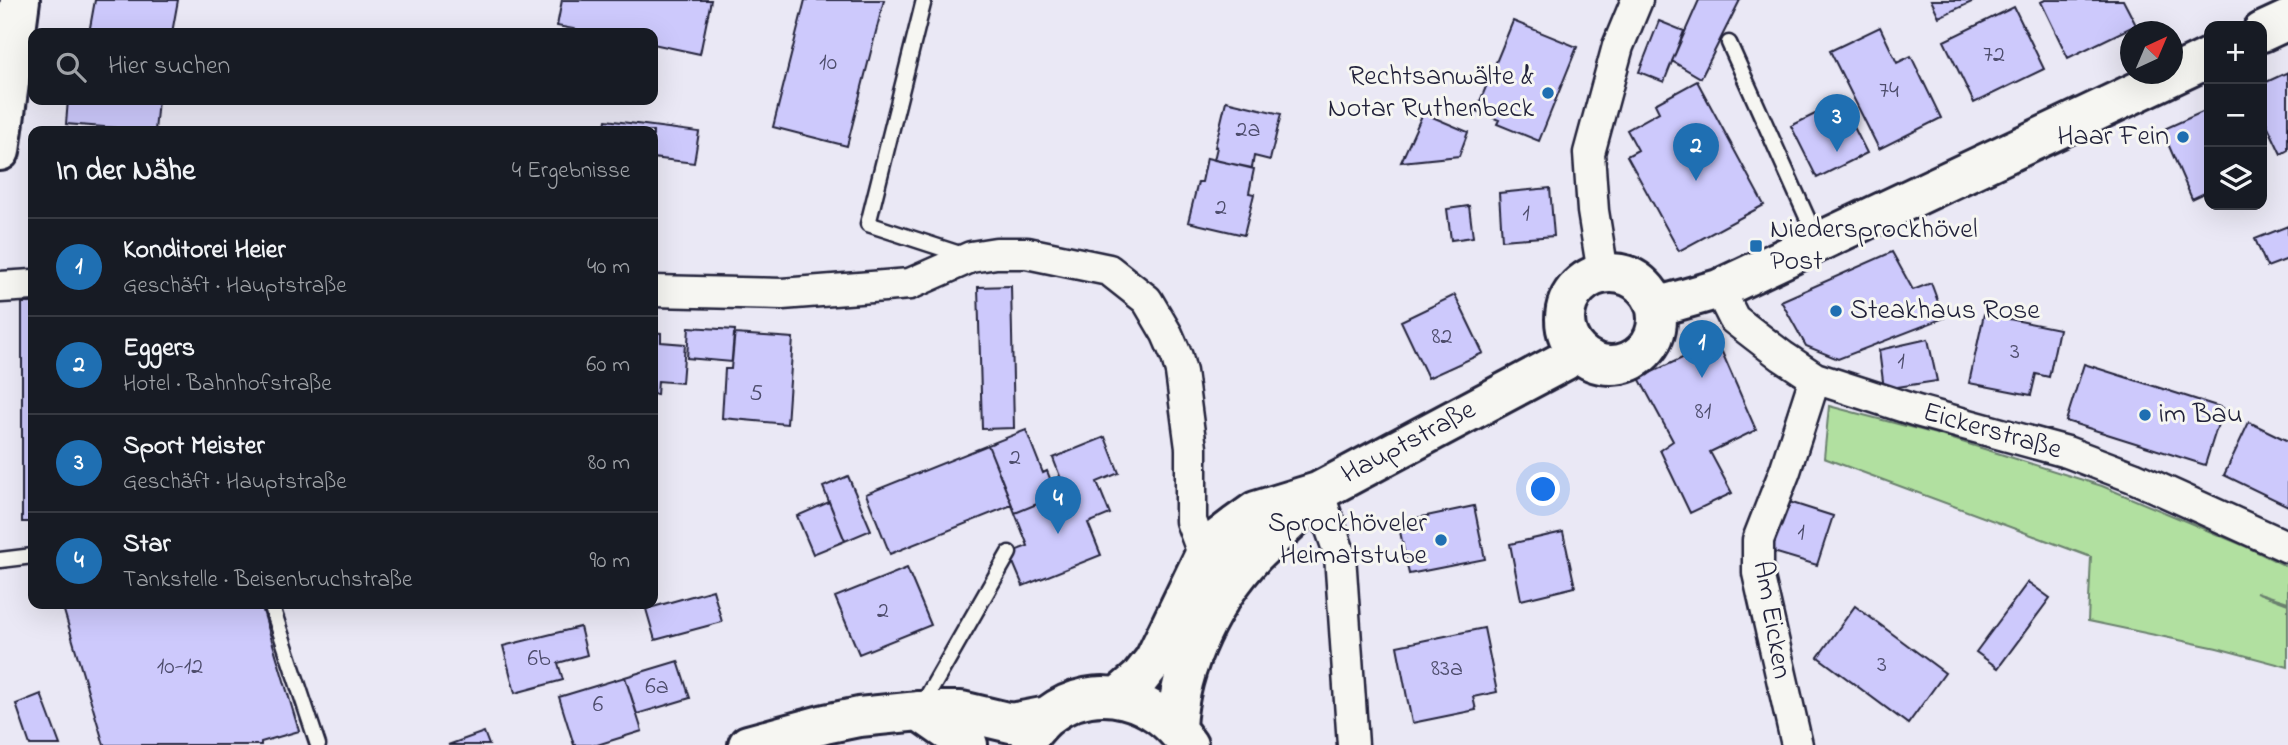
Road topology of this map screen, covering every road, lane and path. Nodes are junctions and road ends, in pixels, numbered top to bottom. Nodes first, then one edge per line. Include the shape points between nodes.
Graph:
1 (924, 0) edge
2 (1637, 0) edge
3 (11, 17) edge
4 (2288, 20) edge
5 (2267, 30) edge
6 (1729, 43) dead end
7 (2204, 60) edge
8 (0, 151) edge
9 (1819, 243) junction
10 (971, 257) junction
11 (1603, 273) junction
12 (28, 285) edge
13 (0, 287) edge
14 (1719, 289) junction
15 (658, 291) edge
16 (1656, 307) junction
17 (1577, 351) junction
18 (1815, 378) junction
19 (1318, 492) junction
20 (2288, 547) edge
21 (1009, 554) dead end
22 (1204, 556) junction
23 (28, 557) edge
24 (0, 561) edge
25 (1233, 582) junction
26 (273, 609) edge
27 (1118, 697) junction
28 (919, 711) junction
29 (1048, 716) junction
30 (1182, 736) edge
31 (318, 745) edge
32 (748, 745) edge
33 (968, 745) edge
34 (1023, 745) edge
35 (1353, 745) edge
36 (1797, 745) edge

1 - 10 lane via 868,224
2 - 11 street via 1618,46 1590,153
3 - 8 main road
4 - 5 main road
6 - 9 lane
7 - 9 main road
9 - 14 main road
10 - 15 street via 910,284 782,294
10 - 22 street via 1027,253 1109,270 1147,300 1167,334 1181,372 1191,448 1191,521
11 - 16 main road via 1636,280
11 - 17 main road via 1583,282 1569,299 1566,331
12 - 13 street
14 - 16 main road
14 - 18 street, Eickerstraße via 1734,319
16 - 17 main road via 1655,334 1639,356 1600,364
17 - 19 main road, Hauptstraße
18 - 20 street, Eickerstraße via 2067,452
18 - 36 street, Am Eicken via 1758,540 1758,573
19 - 22 main road via 1256,511 1218,539
19 - 25 main road
19 - 35 street, Hauptstraße via 1340,555
21 - 28 lane
22 - 25 street
22 - 27 main road via 1154,660
23 - 24 lane
25 - 30 main road via 1194,649 1177,703
26 - 31 lane
27 - 29 main road via 1090,698
27 - 30 main road via 1160,713
28 - 29 main road via 961,711 1012,723
28 - 32 main road via 836,721
28 - 33 main road
29 - 34 main road

